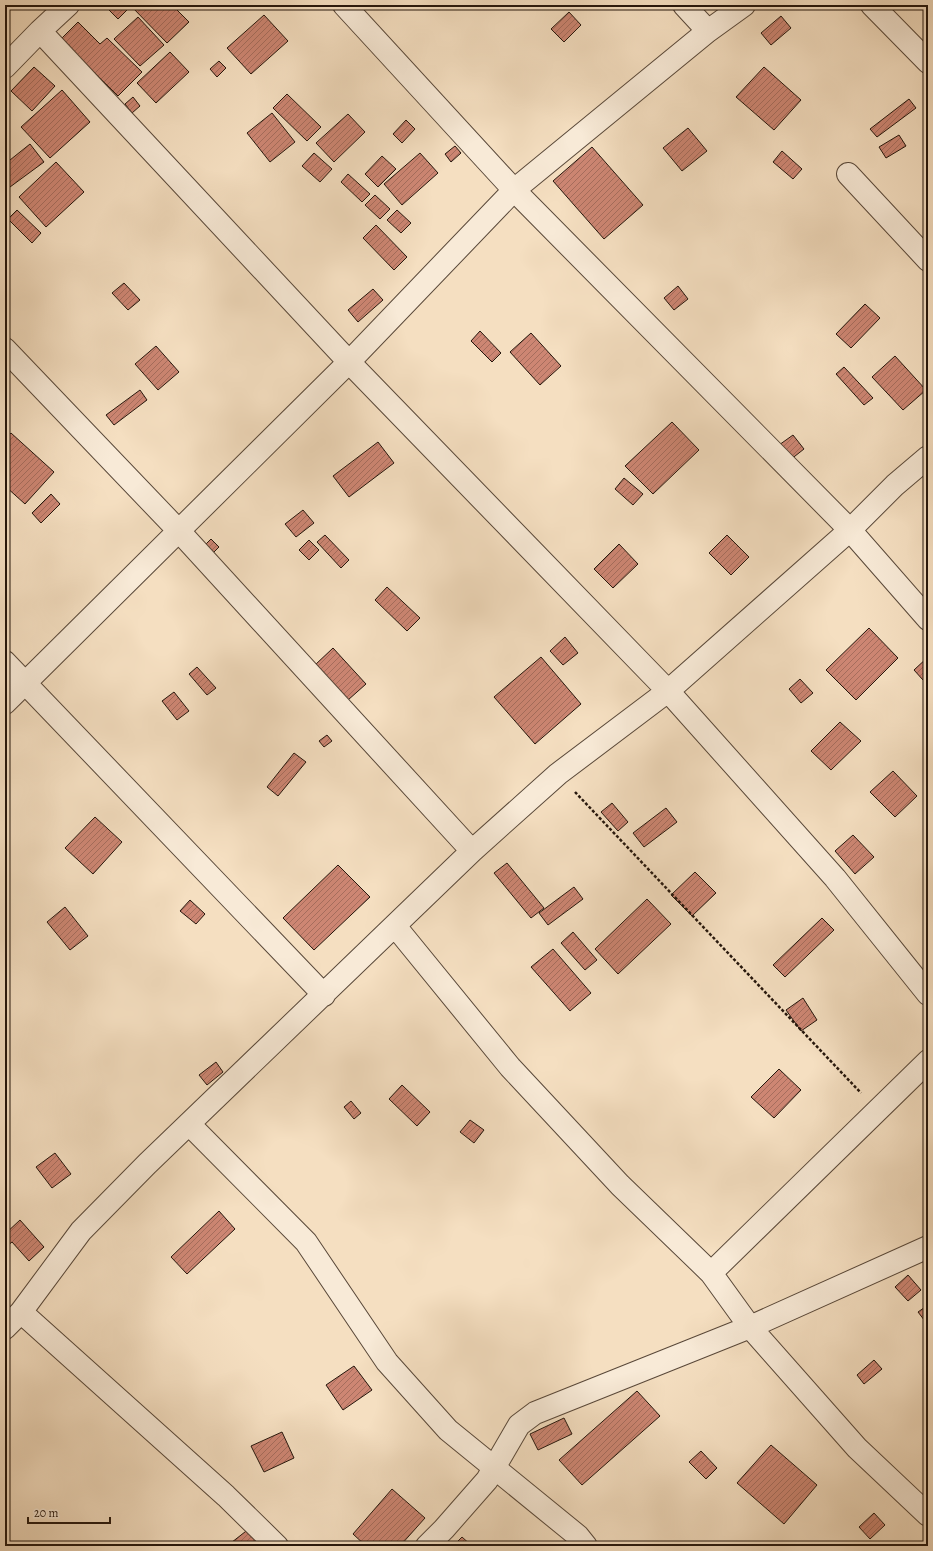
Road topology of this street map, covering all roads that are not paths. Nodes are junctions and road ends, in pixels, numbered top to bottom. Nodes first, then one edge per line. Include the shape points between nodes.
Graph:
1 (68, 5) edge
2 (344, 5) edge
3 (684, 5) edge
4 (744, 5) edge
5 (872, 5) edge
6 (40, 31) junction
7 (708, 31) junction
8 (928, 62) edge
9 (5, 67) edge
10 (848, 174) dead end
11 (514, 190) junction
12 (928, 260) edge
13 (5, 349) edge
14 (349, 362) junction
15 (928, 457) edge
16 (178, 530) junction
17 (850, 530) junction
18 (928, 619) edge
19 (5, 662) edge
20 (24, 682) junction
21 (668, 691) junction
22 (5, 703) edge
23 (472, 851) junction
24 (395, 926) junction
25 (928, 994) edge
26 (324, 995) junction
27 (928, 1060) edge
28 (189, 1124) junction
29 (928, 1247) edge
30 (711, 1273) junction
31 (21, 1312) junction
32 (750, 1327) junction
33 (5, 1328) edge
34 (494, 1468) junction
35 (928, 1515) edge
36 (277, 1546) edge
37 (427, 1546) edge
38 (586, 1546) edge

1 - 6 street
2 - 11 street
3 - 7 street
4 - 7 street
5 - 8 street
6 - 9 street
6 - 14 street
7 - 11 street
10 - 12 street
11 - 14 street
11 - 17 street
13 - 16 street
14 - 16 street
14 - 21 street
15 - 17 street via 895,485
16 - 20 street
16 - 23 street
17 - 18 street
17 - 21 street
19 - 20 street
20 - 22 street
20 - 26 street
21 - 23 street via 558,774
21 - 25 street via 835,878
23 - 24 street
24 - 26 street
24 - 30 street via 510,1067 620,1185
26 - 28 street
27 - 30 street
28 - 31 street via 81,1231
28 - 34 street via 306,1242 387,1362 448,1430
29 - 32 street
30 - 32 street
31 - 33 street
31 - 36 street via 226,1496
32 - 34 street via 534,1413 519,1425
32 - 35 street via 857,1448
34 - 37 street via 487,1480
34 - 38 street via 578,1536

